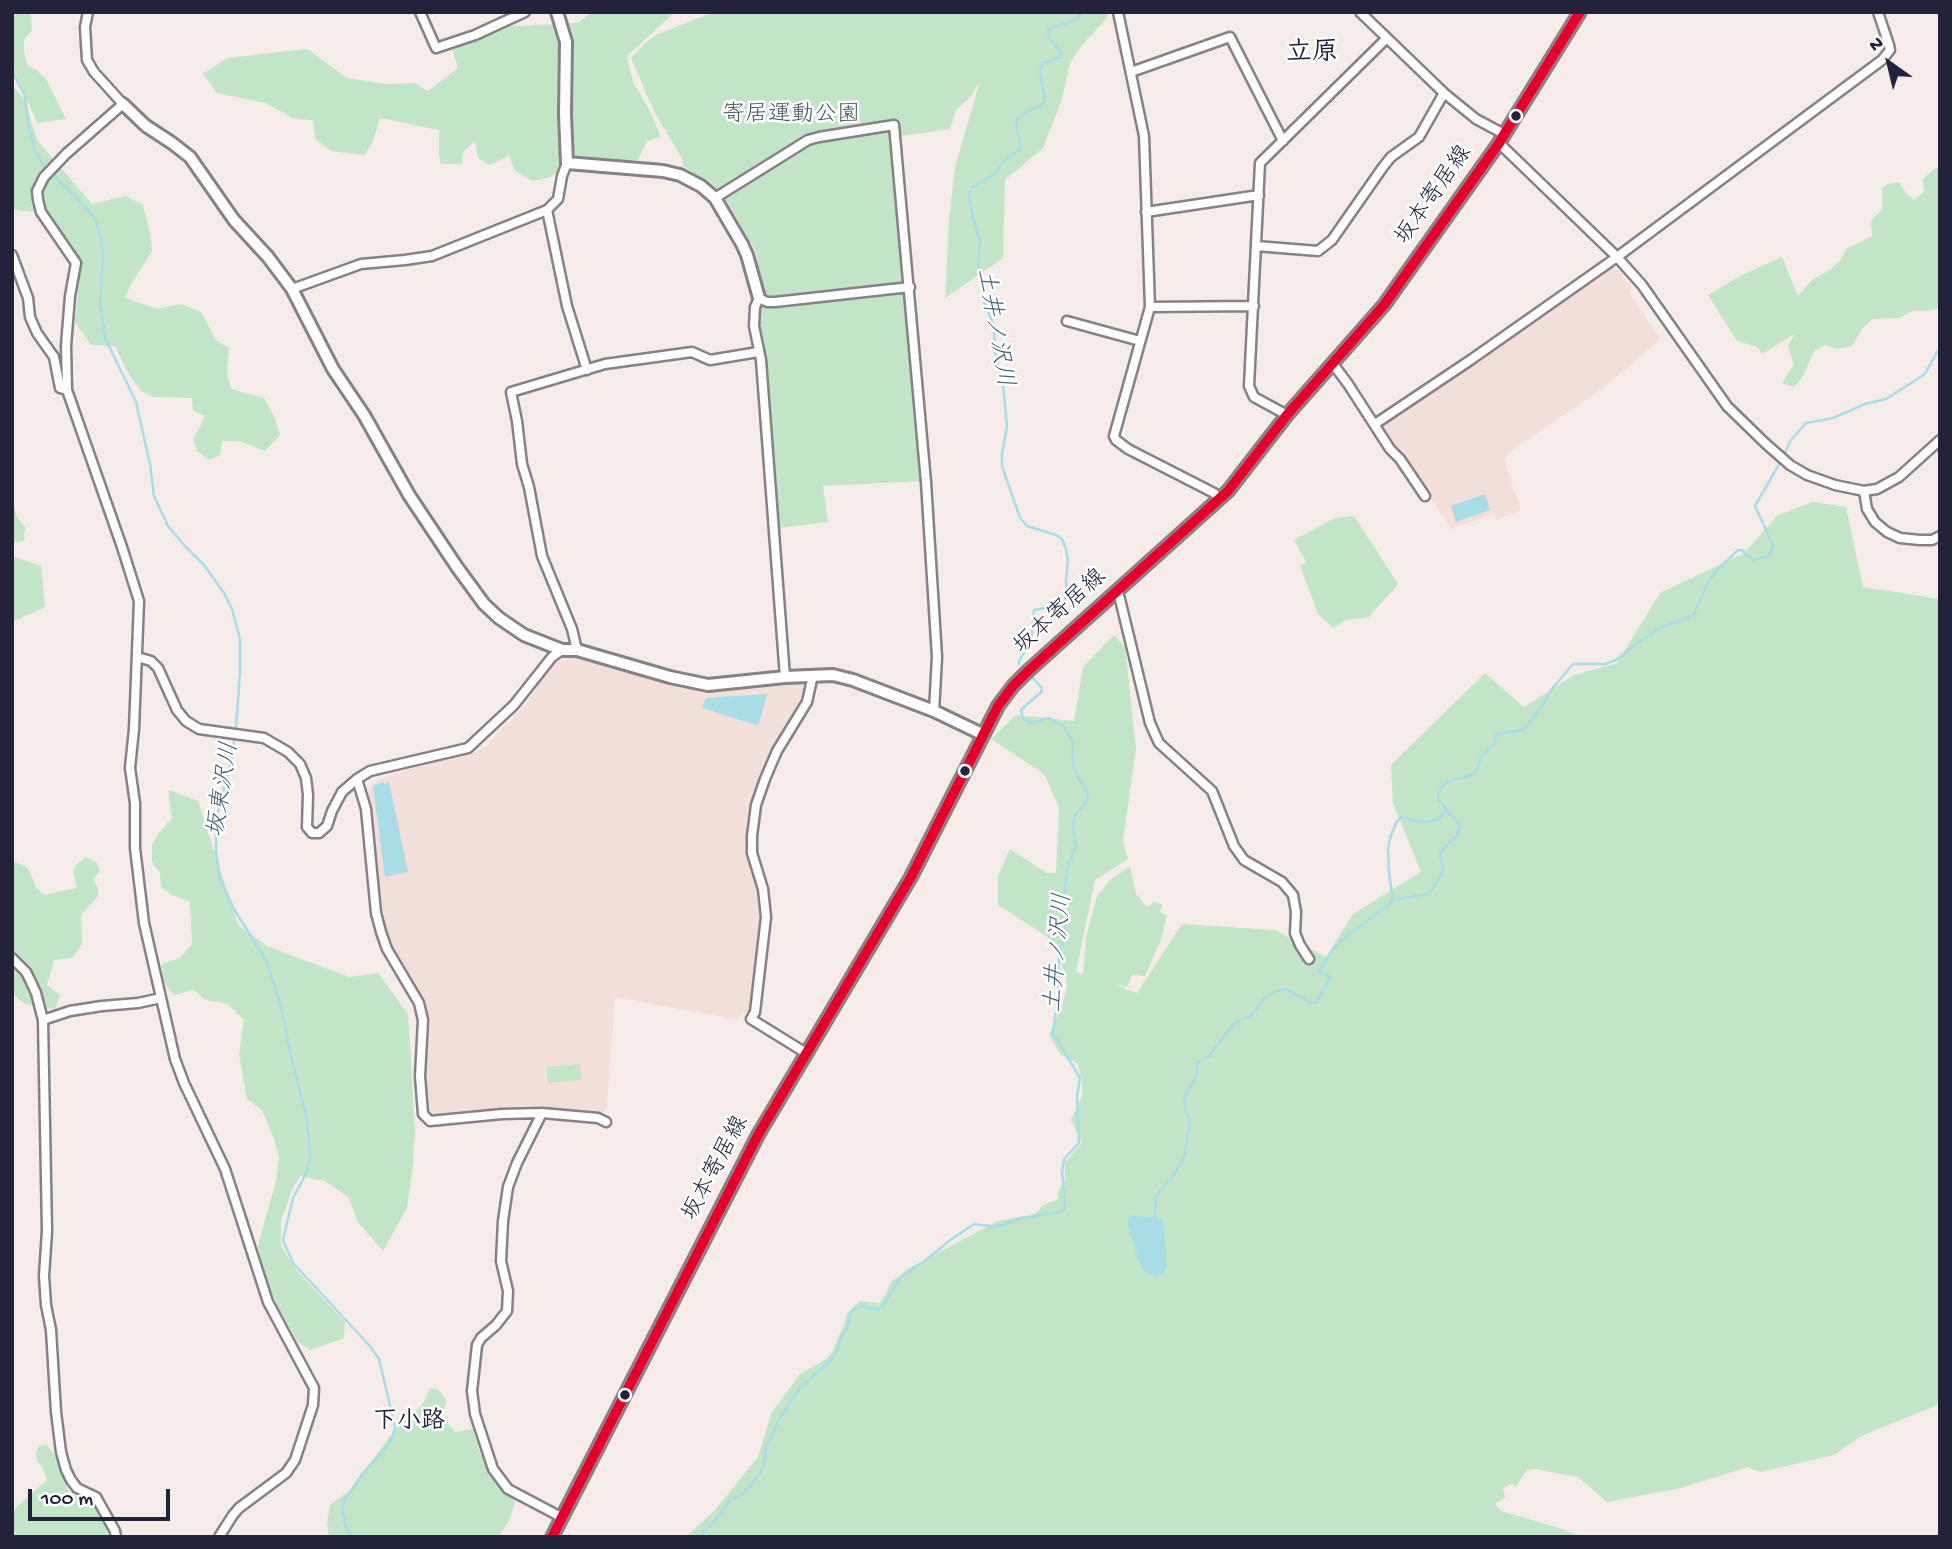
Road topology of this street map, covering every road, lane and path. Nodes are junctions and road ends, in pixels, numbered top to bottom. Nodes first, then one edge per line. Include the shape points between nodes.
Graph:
1 (88, 12) edge
2 (420, 12) edge
3 (525, 12) edge
4 (557, 12) edge
5 (1118, 12) edge
6 (1360, 12) edge
7 (1580, 12) edge
8 (1878, 12) edge
9 (1386, 39) junction
10 (1131, 72) junction
11 (1444, 93) junction
12 (123, 104) junction
13 (1502, 139) junction
14 (1283, 141) junction
15 (567, 163) junction
16 (1259, 195) junction
17 (715, 198) junction
18 (547, 210) junction
19 (1146, 212) junction
20 (1256, 246) junction
21 (12, 255) edge
22 (1617, 257) junction
23 (910, 287) junction
24 (292, 289) junction
25 (759, 298) junction
26 (1254, 306) junction
27 (1150, 307) junction
28 (1067, 321) dead end
29 (1140, 341) junction
30 (758, 352) junction
31 (1333, 364) junction
32 (587, 370) junction
33 (67, 390) junction
34 (1287, 415) junction
35 (1374, 424) junction
36 (1940, 440) edge
37 (1864, 491) junction
38 (1425, 496) dead end
39 (1220, 499) junction
40 (1940, 536) edge
41 (1118, 590) junction
42 (562, 650) junction
43 (577, 650) junction
44 (137, 657) junction
45 (813, 675) junction
46 (785, 677) junction
47 (934, 711) junction
48 (982, 734) junction
49 (357, 779) junction
50 (12, 958) edge
51 (1309, 958) dead end
52 (161, 998) junction
53 (43, 1020) junction
54 (806, 1053) junction
55 (542, 1113) junction
56 (606, 1122) dead end
57 (561, 1517) junction
58 (116, 1537) edge
59 (219, 1537) edge
60 (552, 1537) edge

1 - 12 street via 87,60
2 - 3 street via 436,48
4 - 15 main road via 566,42
5 - 10 street
6 - 9 street
7 - 13 main road, 坂本寄居線
8 - 22 street via 1889,45 1882,60
9 - 11 street
9 - 14 street
10 - 14 street via 1230,37
10 - 19 street via 1144,136
11 - 13 street
11 - 20 street via 1419,137 1383,167 1332,240 1318,251
12 - 24 main road via 190,157 234,220
12 - 33 street via 66,154 37,191 41,212 76,263 65,346
13 - 22 street
13 - 31 main road, 坂本寄居線 via 1384,305
14 - 16 street via 1260,163
15 - 17 main road via 680,175
15 - 18 street via 558,199
16 - 19 street
16 - 20 street
17 - 23 street via 808,140 894,125
17 - 25 main road via 747,255
18 - 24 street via 432,256 361,264
18 - 32 street
19 - 27 street
20 - 26 street
21 - 33 street via 29,298 30,317 54,357 60,388
22 - 35 street
22 - 37 street via 1744,424 1807,475
23 - 25 street via 775,302
23 - 47 street via 937,657
24 - 42 main road via 333,369 409,495 484,604 524,635
25 - 30 street via 754,326
26 - 27 street
26 - 34 street via 1249,386 1254,397
27 - 29 street
28 - 29 street
29 - 39 street via 1116,440
30 - 32 street via 710,360 692,352
30 - 46 street
31 - 34 main road, 坂本寄居線
31 - 35 street
32 - 43 street via 511,392 542,556
33 - 44 street via 139,601
34 - 39 main road, 坂本寄居線
35 - 38 street
36 - 37 street via 1899,477
37 - 40 street via 1867,509 1886,532 1920,540
39 - 41 main road, 坂本寄居線
41 - 48 main road, 坂本寄居線 via 1013,686
41 - 51 street via 1158,743 1212,791 1244,860 1282,882 1293,895 1295,933
42 - 43 main road
42 - 49 street via 468,748 370,771
43 - 46 main road via 708,685
44 - 49 street via 158,668 186,721 199,729 264,738 300,764 308,795 307,827 312,833 327,826 342,792
44 - 52 street via 130,768 135,848 144,923
45 - 46 main road
45 - 47 main road via 853,680
45 - 54 street via 807,702 765,779 752,836 766,917 751,1019
47 - 48 main road
48 - 54 main road, 坂本寄居線 via 911,877
49 - 55 street via 366,809 381,932 419,1003 423,1020 423,1114 430,1122
50 - 53 street via 30,980
52 - 53 street via 70,1011
52 - 59 street via 175,1059 225,1169 264,1292 314,1388 295,1460 286,1473 239,1508
53 - 58 street via 44,1276 61,1452 71,1480 96,1497
54 - 57 main road, 坂本寄居線 via 758,1135
55 - 56 street
55 - 57 street via 508,1187 501,1261 508,1311 477,1345 472,1391 493,1469 508,1489
57 - 60 main road, 坂本寄居線

